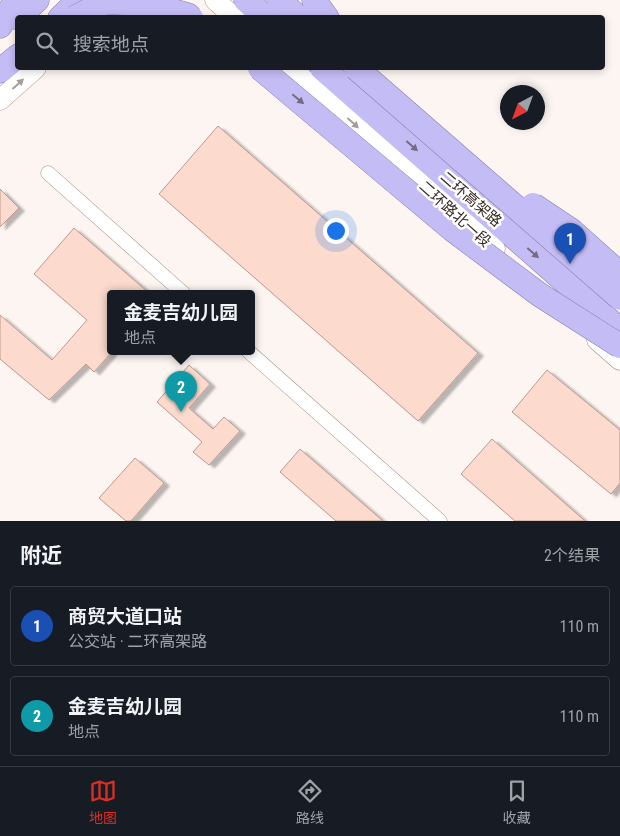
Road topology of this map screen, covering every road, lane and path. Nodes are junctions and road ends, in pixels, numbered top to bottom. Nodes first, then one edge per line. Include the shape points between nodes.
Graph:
1 (9, 0) edge
2 (16, 0) edge
3 (38, 0) edge
4 (79, 0) edge
5 (111, 0) edge
6 (215, 0) edge
7 (246, 0) edge
8 (280, 0) edge
9 (296, 0) edge
10 (314, 0) edge
11 (0, 8) edge
12 (21, 15) edge
13 (63, 15) edge
14 (80, 15) edge
15 (95, 15) edge
16 (188, 15) edge
17 (232, 15) edge
18 (263, 15) edge
19 (296, 15) edge
20 (312, 15) edge
21 (325, 15) edge
22 (15, 21) edge
23 (0, 26) edge
24 (0, 34) edge
25 (34, 70) edge
26 (262, 70) edge
27 (293, 70) edge
28 (324, 70) edge
29 (358, 70) edge
30 (374, 70) edge
31 (374, 70) edge
32 (0, 100) edge
33 (426, 129) junction
34 (450, 149) junction
35 (48, 173) dead end
36 (620, 274) edge
37 (620, 285) edge
38 (180, 290) edge
39 (620, 298) edge
40 (620, 330) edge
41 (620, 346) edge
42 (253, 355) edge
43 (620, 360) edge
44 (440, 521) edge

1 - 11 main road
2 - 23 highway
3 - 12 highway
4 - 13 highway
5 - 15 main road
6 - 17 main road
7 - 18 highway
8 - 19 highway
9 - 20 main road
10 - 21 highway
14 - 16 highway, bridge via 105,2 146,4
22 - 24 highway
32 -> 25 main road
26 -> 41 highway, bridge via 453,230 540,295
27 -> 43 main road, 二环路北一段
28 -> 40 highway, 二环高架路
29 - 33 highway, 二环高架路, bridge
30 - 33 highway, bridge
31 - 37 main road
33 - 34 highway, 二环高架路, bridge
34 - 36 highway, bridge via 572,231
34 - 39 highway, 二环高架路, bridge
35 - 38 street
42 - 44 street

